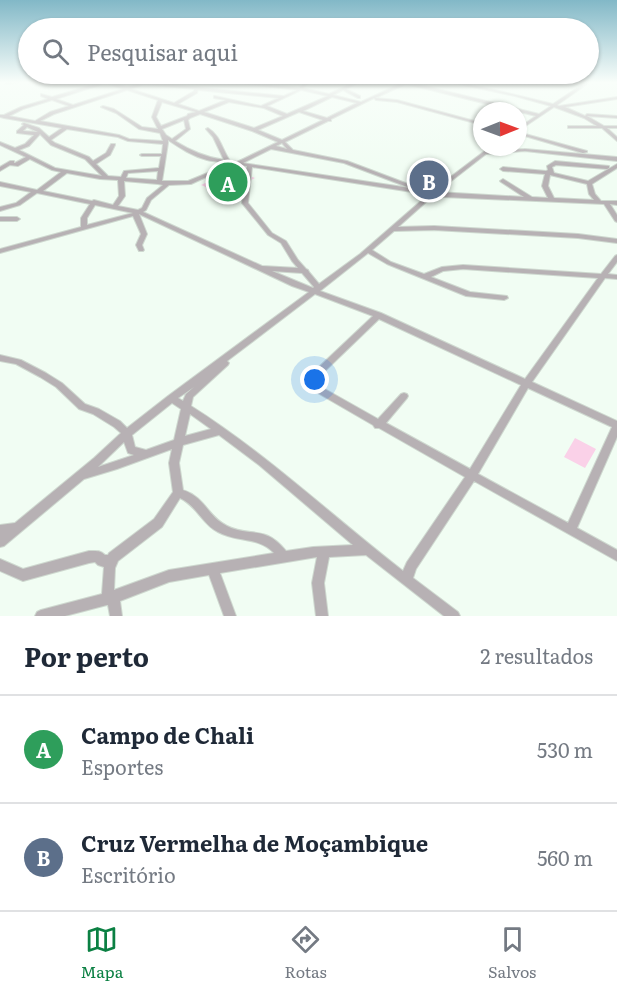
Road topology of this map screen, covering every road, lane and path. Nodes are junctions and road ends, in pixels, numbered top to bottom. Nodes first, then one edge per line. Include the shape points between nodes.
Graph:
1 (63, 111) edge
2 (116, 111) edge
3 (156, 111) edge
4 (197, 111) edge
5 (203, 111) edge
6 (272, 111) edge
7 (300, 111) joint
8 (346, 111) edge
9 (434, 111) edge
10 (522, 111) edge
11 (545, 111) edge
12 (568, 111) edge
13 (200, 112) junction
14 (571, 112) junction
15 (190, 115) junction
16 (539, 115) junction
17 (2, 116) edge
18 (287, 116) junction
19 (617, 117) edge
20 (329, 120) junction
21 (36, 122) junction
22 (473, 122) edge
23 (28, 123) junction
24 (48, 124) junction
25 (527, 124) edge
26 (600, 125) junction
27 (66, 127) junction
28 (617, 127) edge
29 (570, 128) dead end
30 (208, 129) dead end
31 (254, 130) junction
32 (38, 132) junction
33 (527, 134) edge
34 (165, 136) junction
35 (48, 140) junction
36 (617, 140) edge
37 (283, 141) junction
38 (0, 143) edge
39 (113, 145) dead end
40 (271, 147) junction
41 (14, 148) junction
42 (0, 150) edge
43 (527, 150) edge
44 (292, 151) junction
45 (561, 153) junction
46 (142, 155) dead end
47 (163, 155) junction
48 (30, 156) junction
49 (481, 156) edge
50 (601, 157) junction
51 (617, 159) edge
52 (94, 163) junction
53 (233, 164) junction
54 (250, 166) junction
55 (612, 167) edge
56 (0, 169) edge
57 (162, 169) junction
58 (503, 169) dead end
59 (66, 171) junction
60 (212, 173) dead end
61 (550, 173) junction
62 (106, 177) junction
63 (122, 179) junction
64 (503, 180) dead end
65 (161, 182) junction
66 (589, 183) junction
67 (0, 184) edge
68 (38, 191) junction
69 (423, 191) junction
70 (433, 193) junction
71 (531, 199) junction
72 (552, 200) junction
73 (94, 202) junction
74 (603, 203) junction
75 (617, 204) edge
76 (116, 206) junction
77 (0, 209) edge
78 (137, 213) junction
79 (0, 219) edge
80 (18, 219) dead end
81 (617, 220) edge
82 (84, 227) junction
83 (392, 230) junction
84 (617, 241) edge
85 (0, 246) edge
86 (11, 249) junction
87 (141, 250) dead end
88 (368, 250) junction
89 (0, 251) edge
90 (617, 257) edge
91 (261, 268) junction
92 (306, 272) junction
93 (604, 276) junction
94 (424, 277) junction
95 (617, 277) edge
96 (315, 289) junction
97 (504, 298) dead end
98 (378, 315) junction
99 (230, 355) junction
100 (0, 358) edge
101 (527, 383) junction
102 (404, 396) dead end
103 (171, 398) junction
104 (187, 408) junction
105 (378, 425) junction
106 (617, 425) edge
107 (220, 431) junction
108 (127, 433) junction
109 (178, 443) junction
110 (146, 454) junction
111 (80, 475) junction
112 (472, 475) junction
113 (178, 493) junction
114 (16, 528) junction
115 (0, 530) edge
116 (570, 530) junction
117 (0, 542) edge
118 (367, 550) junction
119 (324, 552) junction
120 (617, 556) edge
121 (284, 557) junction
122 (110, 561) junction
123 (0, 564) edge
124 (213, 569) junction
125 (406, 580) junction
126 (110, 598) junction
127 (41, 616) edge
128 (116, 616) edge
129 (230, 616) edge
130 (322, 616) edge
131 (454, 616) edge

1 - 21 street
2 - 34 street via 140,129 154,129
3 - 34 street
4 - 13 street
5 - 13 street
6 - 18 street
7 - 18 street
7 - 20 street
8 - 20 street
9 - 22 street
10 - 16 street
11 - 16 street
12 - 14 street
13 - 15 street
13 - 31 street
14 - 19 street
14 - 26 street
15 - 34 street
15 - 34 street via 188,129
16 - 25 street
17 - 23 street
18 - 31 street
20 - 37 street
21 - 23 street
21 - 24 street
23 - 32 street
23 - 32 street via 20,132
24 - 27 street
24 - 32 street
26 - 28 street
26 - 29 street
26 - 36 street
27 - 34 street via 128,140
27 - 35 street
30 - 53 street via 216,136 223,156
31 - 37 street
32 - 35 street
32 - 41 street via 27,146
33 - 50 street
34 - 47 street
34 - 53 street via 190,153
35 - 52 street
37 - 40 street
37 - 44 street
38 - 41 street
39 - 52 street via 108,154
40 - 44 street
40 - 53 street
41 - 42 street
41 - 48 street
43 - 45 street
44 - 69 street via 345,162
45 - 50 street
45 - 55 street via 578,162
46 - 47 street
47 - 57 street
48 - 56 street
48 - 59 street
49 - 70 street
50 - 51 street
52 - 62 street
53 - 54 street
54 - 69 street
54 - 92 street via 245,203 270,234 284,242
55 - 61 street via 555,163 549,167
55 - 66 street
57 - 63 street via 126,172
57 - 65 street
58 - 61 street
59 - 62 street
59 - 68 street
60 - 65 street via 189,183
61 - 66 street
61 - 72 street via 545,186
62 - 63 street
63 - 65 street
63 - 76 street via 122,196
64 - 71 street
65 - 78 street via 166,186
66 - 74 street via 592,194
67 - 68 street
68 - 73 street
68 - 77 street via 18,204
69 - 70 street
70 - 71 street
70 - 83 street
71 - 72 street
72 - 74 street
73 - 76 street
73 - 82 street via 84,218
74 - 75 street
74 - 81 street
76 - 78 street
78 - 82 street
78 - 87 street via 144,234
78 - 91 street
79 - 80 street
82 - 86 street
83 - 84 street via 444,228
83 - 88 street
85 - 86 street
86 - 89 street
88 - 94 street
88 - 96 street
90 - 93 street
91 - 92 street
91 - 96 street
92 - 96 street
93 - 94 street via 463,267 442,269
93 - 95 street
93 - 101 street
94 - 97 street via 469,294
96 - 98 street
96 - 99 street
98 - 101 street
98 - 105 street via 323,368 316,383 321,391
99 - 103 street
99 - 104 street via 194,389
100 - 108 street via 43,375 82,407 104,415
101 - 106 street
101 - 112 street
102 - 105 street
103 - 104 street
103 - 108 street
104 - 107 street
104 - 109 street
105 - 112 street
106 - 116 street
107 - 109 street
107 - 118 street
108 - 110 street via 131,450
108 - 111 street
109 - 110 street
109 - 113 street via 174,464
110 - 111 street
111 - 114 street
112 - 116 street
112 - 125 street via 411,566
113 - 121 street via 191,496 217,527 233,534 268,539
113 - 122 street via 158,523
114 - 115 street
114 - 117 street
116 - 120 street
118 - 119 street
118 - 125 street
119 - 121 street
119 - 130 street via 318,583
121 - 124 street
122 - 123 street via 89,557 23,575
122 - 126 street
124 - 126 street via 169,576
124 - 129 street
125 - 131 street
126 - 127 street
126 - 128 street

